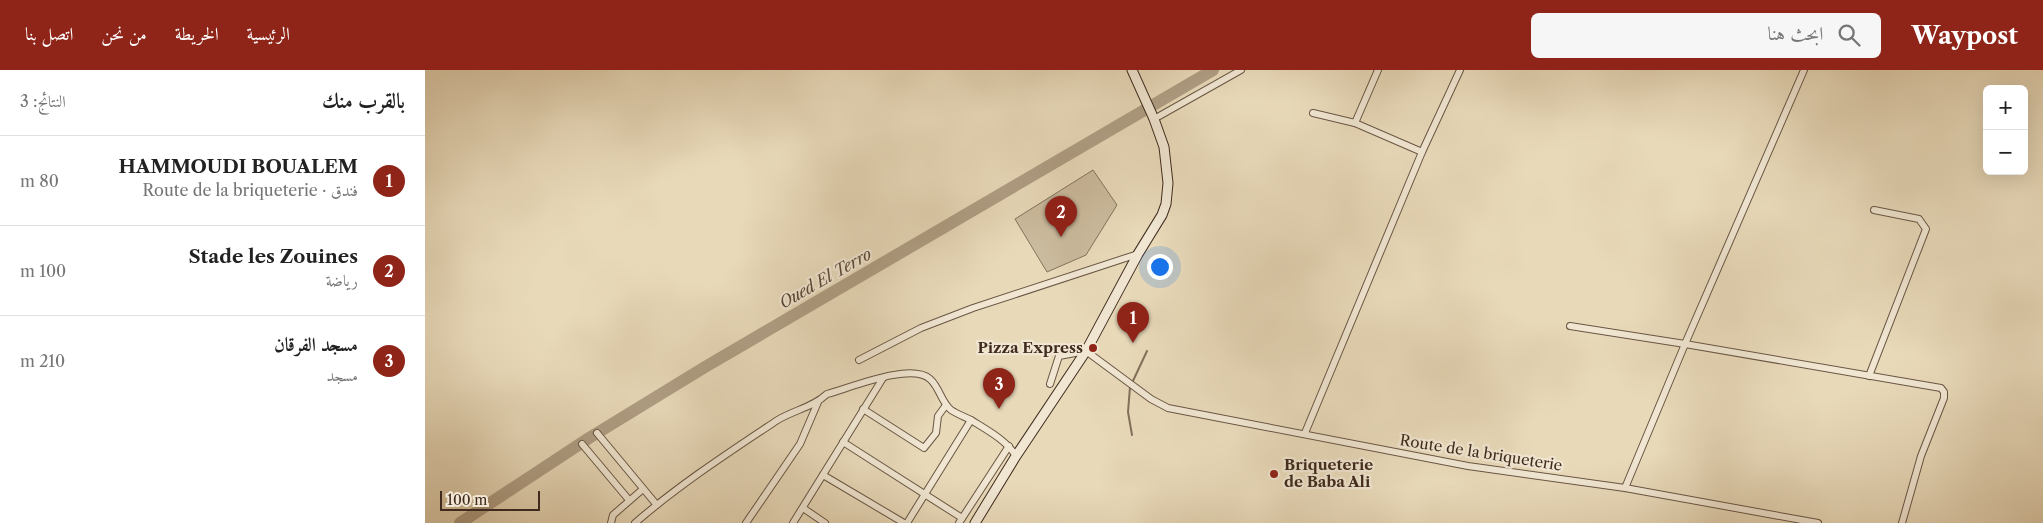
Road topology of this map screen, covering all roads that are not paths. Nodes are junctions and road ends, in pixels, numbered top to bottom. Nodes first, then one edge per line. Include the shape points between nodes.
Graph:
1 (1131, 70) edge
2 (1241, 70) edge
3 (1378, 70) edge
4 (1460, 70) edge
5 (1805, 70) edge
6 (1313, 113) dead end
7 (1153, 117) junction
8 (1355, 123) junction
9 (1422, 152) junction
10 (1874, 210) dead end
11 (1138, 254) junction
12 (1570, 326) dead end
13 (1685, 344) junction
14 (1086, 351) junction
15 (859, 360) dead end
16 (1869, 376) junction
17 (883, 378) junction
18 (1050, 384) dead end
19 (818, 402) junction
20 (946, 405) junction
21 (863, 409) junction
22 (971, 420) junction
23 (597, 433) dead end
24 (1305, 433) junction
25 (843, 442) junction
26 (582, 444) dead end
27 (1009, 446) junction
28 (1015, 456) junction
29 (823, 475) junction
30 (1625, 488) junction
31 (643, 489) junction
32 (924, 494) junction
33 (629, 500) junction
34 (656, 504) junction
35 (803, 508) junction
36 (961, 520) edge
37 (611, 523) edge
38 (635, 523) edge
39 (746, 523) edge
40 (793, 523) edge
41 (825, 523) edge
42 (906, 523) edge
43 (975, 523) edge
44 (1818, 523) edge
45 (1902, 523) edge

1 - 7 main road
2 - 7 street
3 - 8 street
4 - 9 street
5 - 13 street
6 - 8 street
7 - 11 main road via 1167,160 1168,194 1162,215
8 - 9 street
9 - 24 street
10 - 16 street via 1919,219 1926,228
11 - 14 main road
11 - 15 street via 973,308 921,328
12 - 13 street
13 - 16 street
13 - 30 street
14 - 18 street via 1059,356
14 - 24 street, Route de la briqueterie via 1151,400 1168,408
14 - 28 main road
16 - 45 street via 1939,388 1944,394 1921,456
17 - 19 street via 827,394
17 - 20 street via 919,373 937,386
17 - 21 street
19 - 34 street via 779,419
19 - 39 street via 800,444
20 - 21 street via 938,416 936,433 924,448
20 - 22 street
21 - 25 street
22 - 27 street
22 - 32 street
23 - 31 street
24 - 30 street, Route de la briqueterie via 1468,466
25 - 29 street
25 - 32 street
26 - 33 street
27 - 28 street
27 - 36 street
28 - 43 main road
29 - 35 street
29 - 42 street
30 - 44 street, Route de la briqueterie
31 - 33 street
31 - 34 street
32 - 36 street
32 - 42 street
33 - 37 street via 613,515
34 - 38 street
35 - 40 street
35 - 41 street

